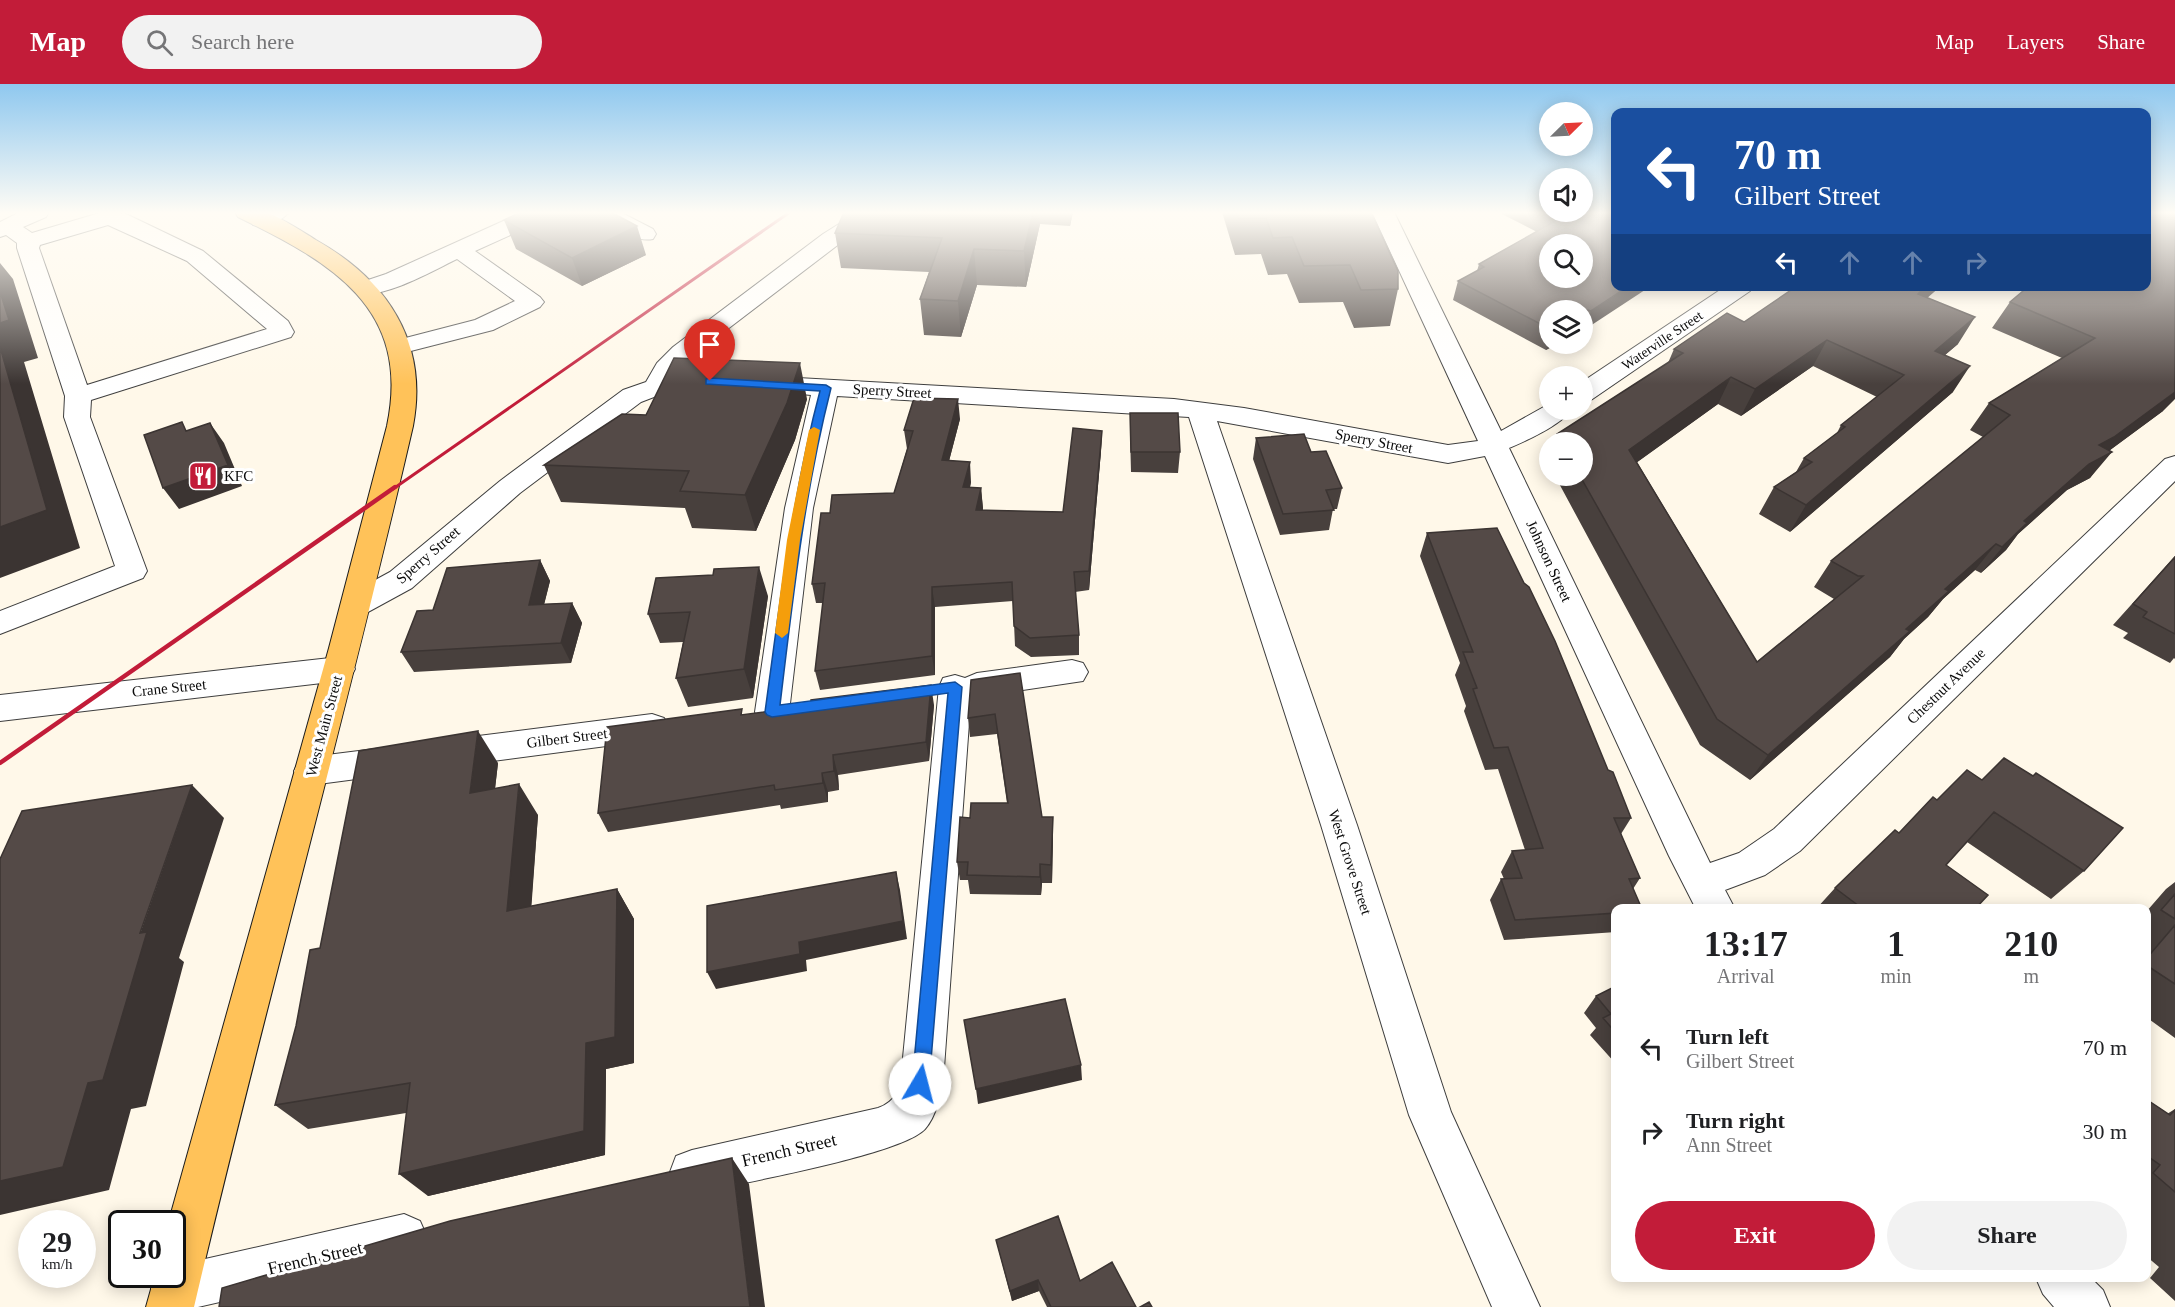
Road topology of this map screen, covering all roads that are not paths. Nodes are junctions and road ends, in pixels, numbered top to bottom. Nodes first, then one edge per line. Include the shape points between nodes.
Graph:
1 (35, 269) edge
2 (211, 269) edge
3 (347, 269) edge
4 (417, 269) edge
5 (486, 269) edge
6 (791, 269) edge
7 (1410, 269) edge
8 (367, 288) junction
9 (1735, 291) edge
10 (399, 347) junction
11 (657, 385) junction
12 (1593, 387) edge
13 (826, 388) junction
14 (78, 396) junction
15 (1200, 410) junction
16 (1542, 420) edge
17 (1494, 445) junction
18 (2175, 465) edge
19 (357, 604) junction
20 (0, 623) edge
21 (339, 669) junction
22 (1072, 672) dead end
23 (807, 707) edge
24 (0, 708) edge
25 (772, 712) junction
26 (737, 716) edge
27 (679, 724) edge
28 (311, 771) junction
29 (1708, 896) edge
30 (659, 1179) edge
31 (440, 1229) edge
32 (2063, 1282) edge
33 (172, 1298) edge
34 (1516, 1307) edge
35 (2086, 1307) edge

1 - 14 street
2 - 14 street via 282,332
3 - 8 main road, West Main Street
4 - 8 street
5 - 10 street via 532,302 484,325
6 - 11 street via 682,352 666,368
7 - 17 street, Johnson Street
8 - 10 main road, West Main Street
9 - 12 street, Waterville Street
10 - 19 main road, West Main Street via 405,374 404,407
11 - 13 street, Sperry Street via 710,381
11 - 19 street, Sperry Street via 618,405 458,529 401,580
13 - 15 street, Sperry Street
13 - 25 street via 795,529
14 - 20 street via 76,417 132,571
15 - 17 street, Sperry Street via 1437,454 1472,452
15 - 34 street, West Grove Street via 1339,825 1430,1115
16 - 17 street
17 - 29 street, Johnson Street
18 - 29 street, Chestnut Avenue via 1787,840
19 - 21 main road, West Main Street
21 - 24 street, Crane Street
21 - 28 main road, West Main Street
22 - 30 street, French Street via 938,690 923,1068 914,1110 908,1118 878,1130
23 - 25 street
25 - 26 street
27 - 28 street, Gilbert Street
28 - 33 main road, West Main Street
31 - 33 street, French Street
32 - 35 street

